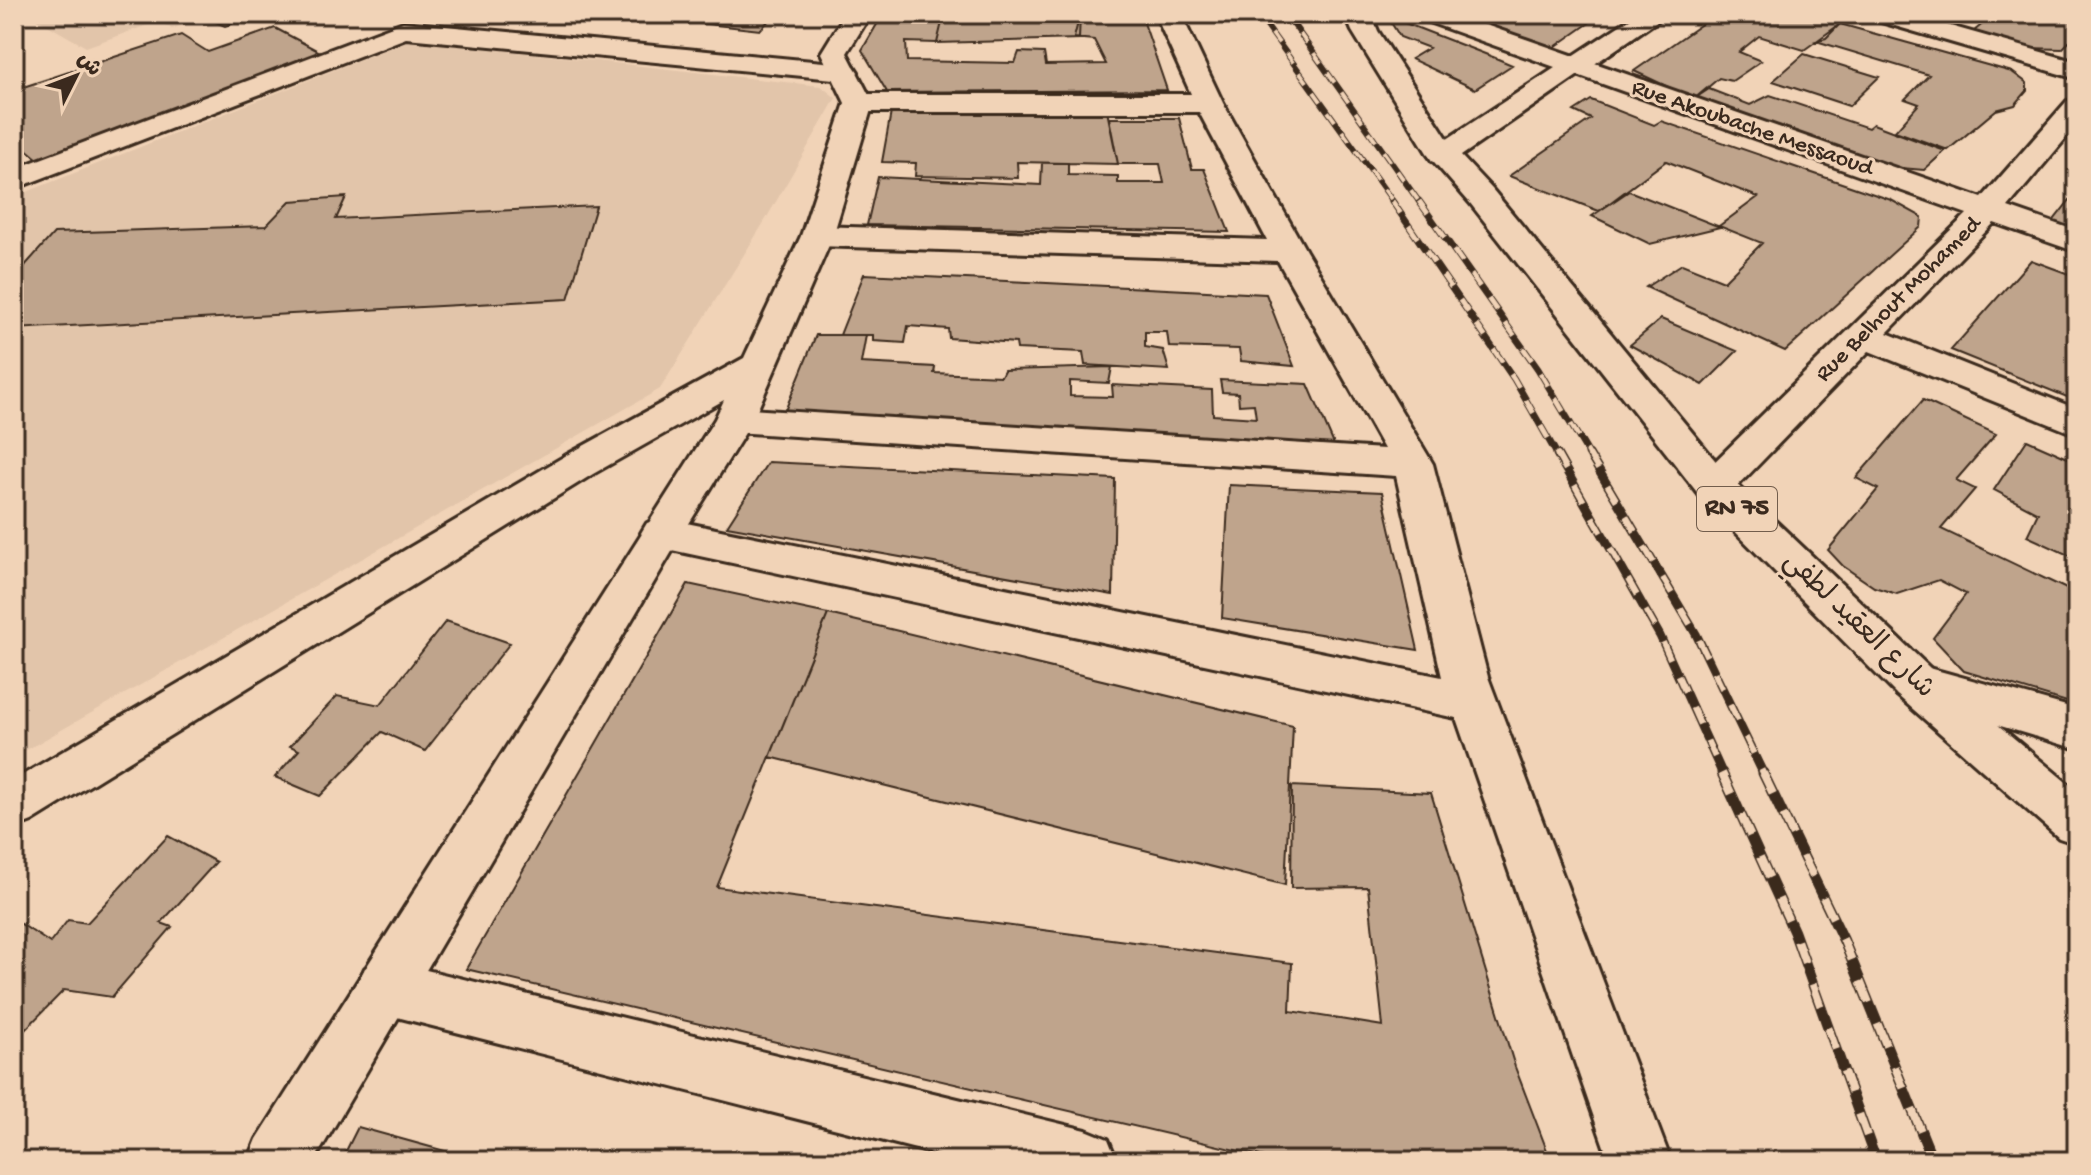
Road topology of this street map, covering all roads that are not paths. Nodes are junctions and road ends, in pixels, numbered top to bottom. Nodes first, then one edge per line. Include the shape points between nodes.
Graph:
1 (858, 14) edge
2 (1168, 14) edge
3 (1358, 14) edge
4 (1429, 14) edge
5 (1654, 14) edge
6 (1880, 14) edge
7 (1574, 67) junction
8 (2077, 71) edge
9 (852, 88) junction
10 (1209, 103) junction
11 (2077, 107) edge
12 (1443, 155) junction
13 (21, 169) edge
14 (1988, 211) junction
15 (817, 236) junction
16 (2077, 242) edge
17 (1289, 251) junction
18 (1864, 336) junction
19 (760, 364) junction
20 (734, 420) junction
21 (2077, 423) edge
22 (1413, 464) junction
23 (1714, 486) junction
24 (662, 533) junction
25 (1914, 682) junction
26 (1475, 703) junction
27 (2077, 729) edge
28 (14, 806) edge
29 (2077, 822) edge
30 (385, 987) junction
31 (279, 1161) edge
32 (1086, 1161) edge
33 (1640, 1161) edge

1 - 9 street via 834,53
2 - 10 street
3 - 12 street, شارع العقيد لطفي
4 - 7 street, Rue Akoubache Messaoud
5 - 7 street
6 - 8 street
7 - 12 street
7 - 14 street, Rue Akoubache Messaoud
9 - 10 street
9 - 13 street via 403,30
9 - 15 street
10 - 17 street
11 - 14 street, Rue Belhout Mohamed
12 - 23 street, شارع العقيد لطفي / RN 75
14 - 16 street, Rue Akoubache Messaoud
14 - 18 street, Rue Belhout Mohamed
15 - 17 street
15 - 19 street
17 - 22 street
18 - 21 street
18 - 23 street, Rue Belhout Mohamed
19 - 20 street
19 - 28 street via 579,465
20 - 22 street
20 - 24 street
22 - 26 street
23 - 25 street, شارع العقيد لطفي / RN 75
24 - 26 street
24 - 30 street
25 - 27 street
25 - 29 street, شارع العقيد لطفي / RN 75
26 - 33 street
30 - 31 street
30 - 32 street

